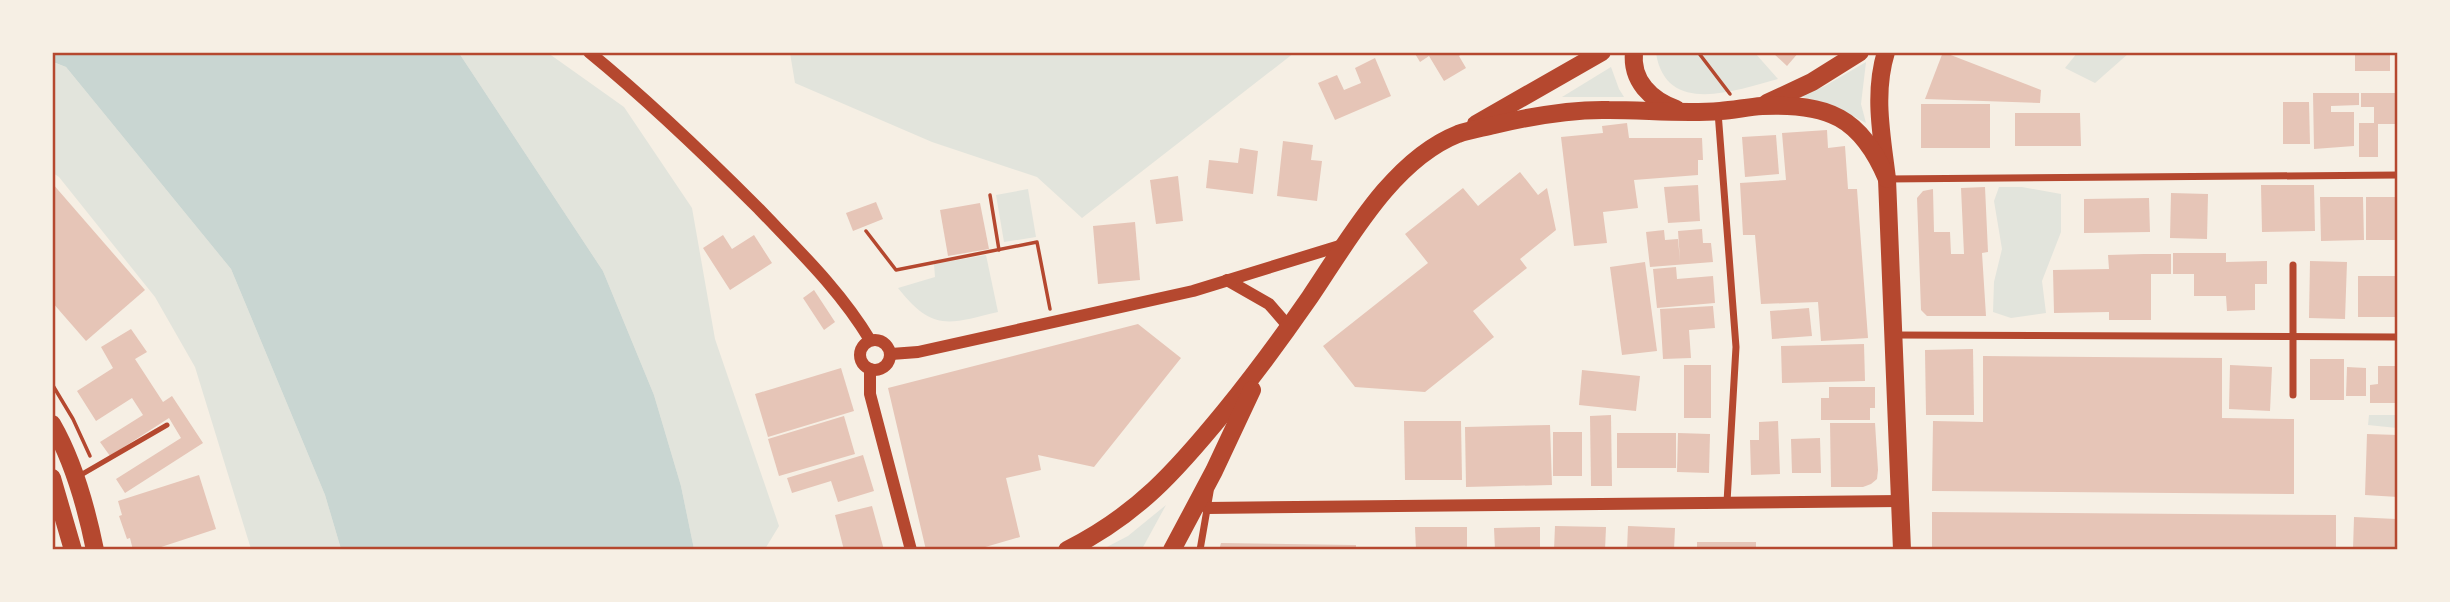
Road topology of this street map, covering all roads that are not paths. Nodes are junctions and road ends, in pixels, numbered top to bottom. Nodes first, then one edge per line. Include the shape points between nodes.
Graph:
1 (589, 52) edge
2 (1602, 52) edge
3 (1634, 52) edge
4 (1860, 52) edge
5 (1886, 52) edge
6 (1760, 106) junction
7 (1718, 112) junction
8 (1686, 113) junction
9 (1458, 134) junction
10 (2398, 175) edge
11 (1887, 179) junction
12 (1346, 244) junction
13 (2294, 265) dead end
14 (1227, 280) junction
15 (1289, 327) junction
16 (1894, 334) junction
17 (2293, 336) junction
18 (2398, 337) edge
19 (870, 340) junction
20 (891, 354) junction
21 (1269, 357) junction
22 (870, 369) junction
23 (2293, 395) dead end
24 (52, 424) edge
25 (167, 425) dead end
26 (1214, 471) junction
27 (52, 478) edge
28 (76, 478) junction
29 (1900, 501) junction
30 (1727, 502) junction
31 (1207, 508) junction
32 (73, 550) edge
33 (95, 550) edge
34 (911, 550) edge
35 (1067, 550) edge
36 (1172, 550) edge
37 (1200, 550) edge
38 (1902, 550) edge

1 - 19 street via 639,92 826,278
2 - 9 main road
3 - 8 main road via 1634,71 1645,90 1661,104
4 - 6 main road via 1812,82
5 - 11 main road via 1879,96
6 - 7 main road
6 - 11 main road via 1800,107 1842,118 1862,134
7 - 8 main road
7 - 30 street via 1736,347
8 - 9 main road via 1557,113
9 - 12 main road via 1408,167
10 - 11 street
11 - 16 main road
12 - 14 street
12 - 15 main road
13 - 17 street
14 - 15 street via 1269,304
14 - 20 street via 918,352
15 - 21 main road
16 - 17 street
16 - 29 main road
17 - 18 street
17 - 23 street
19 - 20 street via 882,341
19 - 22 street via 860,355
20 - 22 street via 883,368
21 - 26 main road
21 - 35 main road via 1154,492 1093,537
22 - 34 street via 870,394
24 - 28 main road
25 - 28 lane
26 - 31 street
26 - 36 main road
27 - 32 main road
28 - 33 main road
29 - 30 street
29 - 38 main road
30 - 31 street
31 - 37 street

